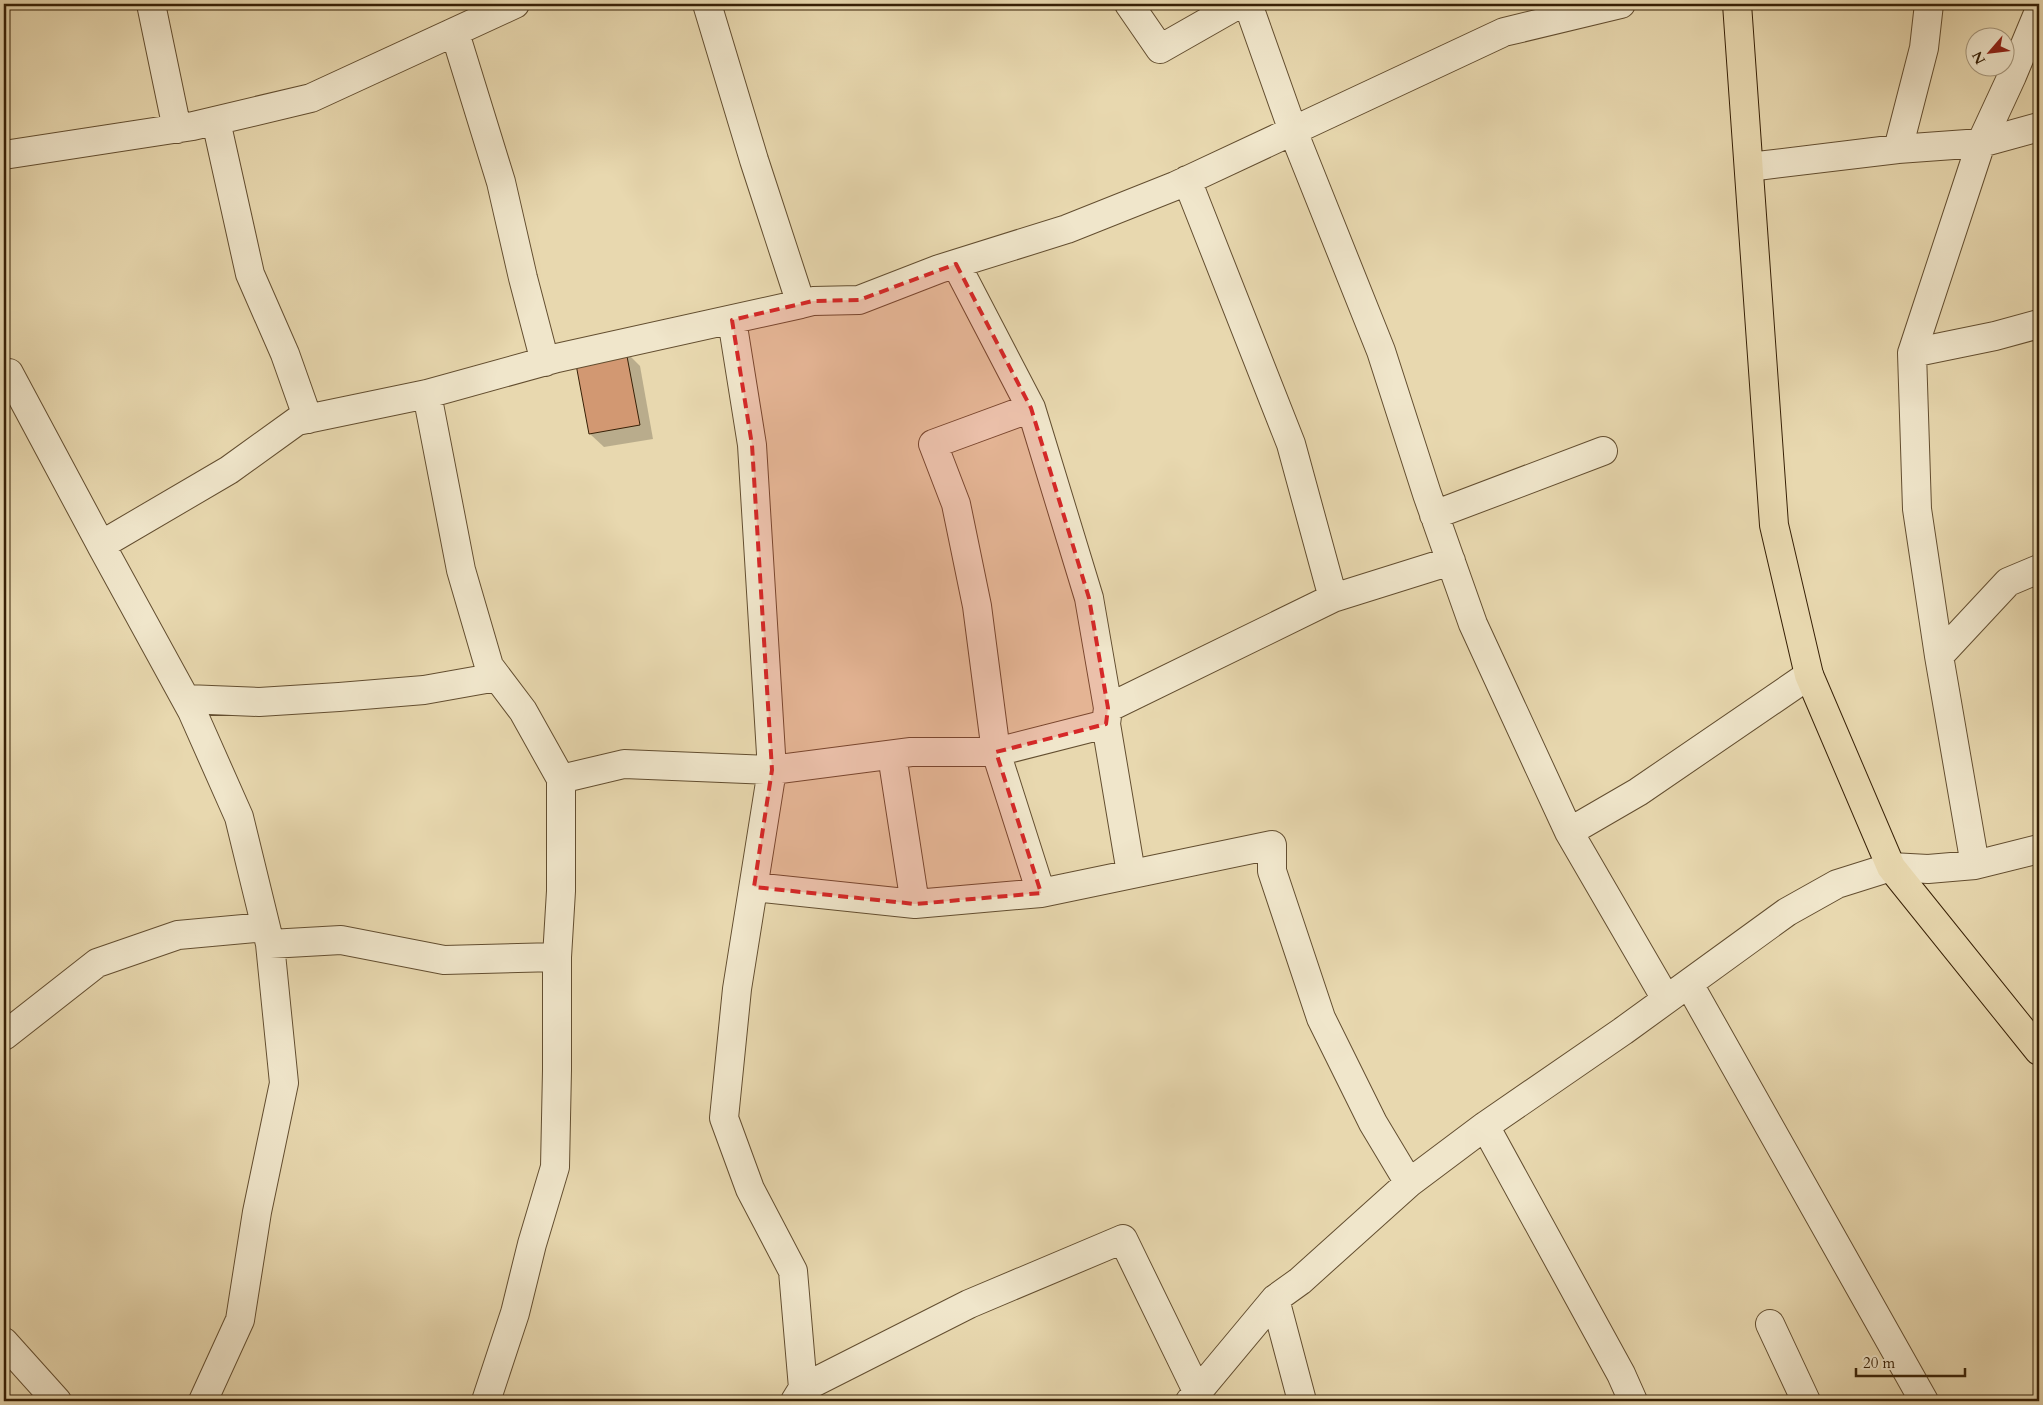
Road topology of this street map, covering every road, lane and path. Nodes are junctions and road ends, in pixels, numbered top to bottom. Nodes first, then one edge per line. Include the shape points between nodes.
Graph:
1 (152, 4) edge
2 (515, 4) edge
3 (707, 4) edge
4 (1129, 4) edge
5 (1239, 4) edge
6 (1248, 4) edge
7 (1621, 4) edge
8 (1737, 4) edge
9 (1930, 4) edge
10 (2039, 11) edge
11 (455, 33) junction
12 (216, 121) junction
13 (2039, 127) edge
14 (177, 129) junction
15 (1293, 130) junction
16 (1981, 143) junction
17 (1898, 150) junction
18 (4, 155) edge
19 (1749, 167) junction
20 (1187, 180) junction
21 (956, 264) junction
22 (801, 304) junction
23 (732, 320) junction
24 (2039, 324) edge
25 (1912, 353) junction
26 (545, 362) junction
27 (6, 370) edge
28 (427, 394) junction
29 (1031, 408) junction
30 (308, 419) junction
31 (1603, 451) dead end
32 (1434, 516) junction
33 (101, 546) junction
34 (1451, 561) junction
35 (2039, 569) edge
36 (1333, 598) junction
37 (1939, 656) junction
38 (1809, 675) junction
39 (497, 677) junction
40 (186, 699) junction
41 (1107, 716) junction
42 (996, 752) junction
43 (892, 754) junction
44 (772, 770) junction
45 (561, 779) junction
46 (1569, 832) junction
47 (2039, 849) edge
48 (1975, 865) junction
49 (1890, 867) junction
50 (1131, 873) junction
51 (754, 887) junction
52 (1041, 893) junction
53 (915, 904) junction
54 (268, 936) junction
55 (557, 956) junction
56 (1689, 984) junction
57 (1666, 999) junction
58 (4, 1036) edge
59 (2039, 1051) edge
60 (1484, 1126) junction
61 (1409, 1183) junction
62 (1275, 1299) junction
63 (1770, 1324) dead end
64 (4, 1342) edge
65 (799, 1395) edge
66 (1194, 1396) edge
67 (57, 1401) edge
68 (203, 1401) edge
69 (486, 1401) edge
70 (1302, 1401) edge
71 (1633, 1401) edge
72 (1806, 1401) edge
73 (1924, 1401) edge

1 - 14 street
2 - 11 street
3 - 22 street
4 - 5 street via 1160,49
6 - 15 street
7 - 15 street via 1504,32
8 - 19 main road
9 - 17 street via 1924,48
10 - 16 street
11 - 12 street via 311,98
11 - 26 street via 501,182
12 - 14 street
12 - 30 street via 250,274 286,354
13 - 16 street
14 - 18 street
15 - 20 street
15 - 32 street via 1381,350
16 - 17 street
16 - 25 street
17 - 19 street
19 - 38 main road via 1774,526
20 - 21 street via 1067,229
20 - 36 street via 1291,444
21 - 22 street via 859,300
21 - 29 street
22 - 23 street
23 - 26 street
23 - 44 street via 752,445
24 - 25 street
25 - 37 street via 1917,509
26 - 28 street
27 - 33 street
28 - 30 street
28 - 39 street via 461,570 488,666
29 - 41 street via 1090,598
29 - 42 street via 933,444 956,504 977,606
30 - 33 street via 296,421 229,470
31 - 32 street
32 - 34 street
33 - 40 street
34 - 36 street
34 - 46 street via 1473,624
35 - 37 street via 2008,582
36 - 41 street
37 - 48 street
38 - 46 street via 1638,792
38 - 49 main road
39 - 40 street via 424,690 322,698 259,702
39 - 45 street via 523,711
40 - 54 street via 238,817
41 - 42 street
41 - 50 street
42 - 43 street
42 - 52 street
43 - 44 street
43 - 53 street
44 - 45 street via 624,764
44 - 51 street
45 - 55 street via 561,891
46 - 57 street
47 - 48 street
48 - 49 street via 1928,869
49 - 56 street via 1837,884 1788,912
49 - 59 main road
50 - 52 street
50 - 61 street via 1272,845 1272,870 1321,1018 1373,1124
51 - 53 street
51 - 65 street via 737,989 724,1118 750,1189 792,1271
52 - 53 street
54 - 55 street via 341,940 444,960
54 - 58 street via 178,935 97,963
54 - 68 street via 284,1083 257,1212 240,1320
55 - 69 street via 555,1167 515,1312
56 - 57 street
56 - 73 street
57 - 60 street
60 - 61 street
60 - 71 street
61 - 62 street via 1300,1281
62 - 66 street
62 - 70 street
63 - 72 street
64 - 67 street
65 - 66 street via 969,1304 1123,1239

